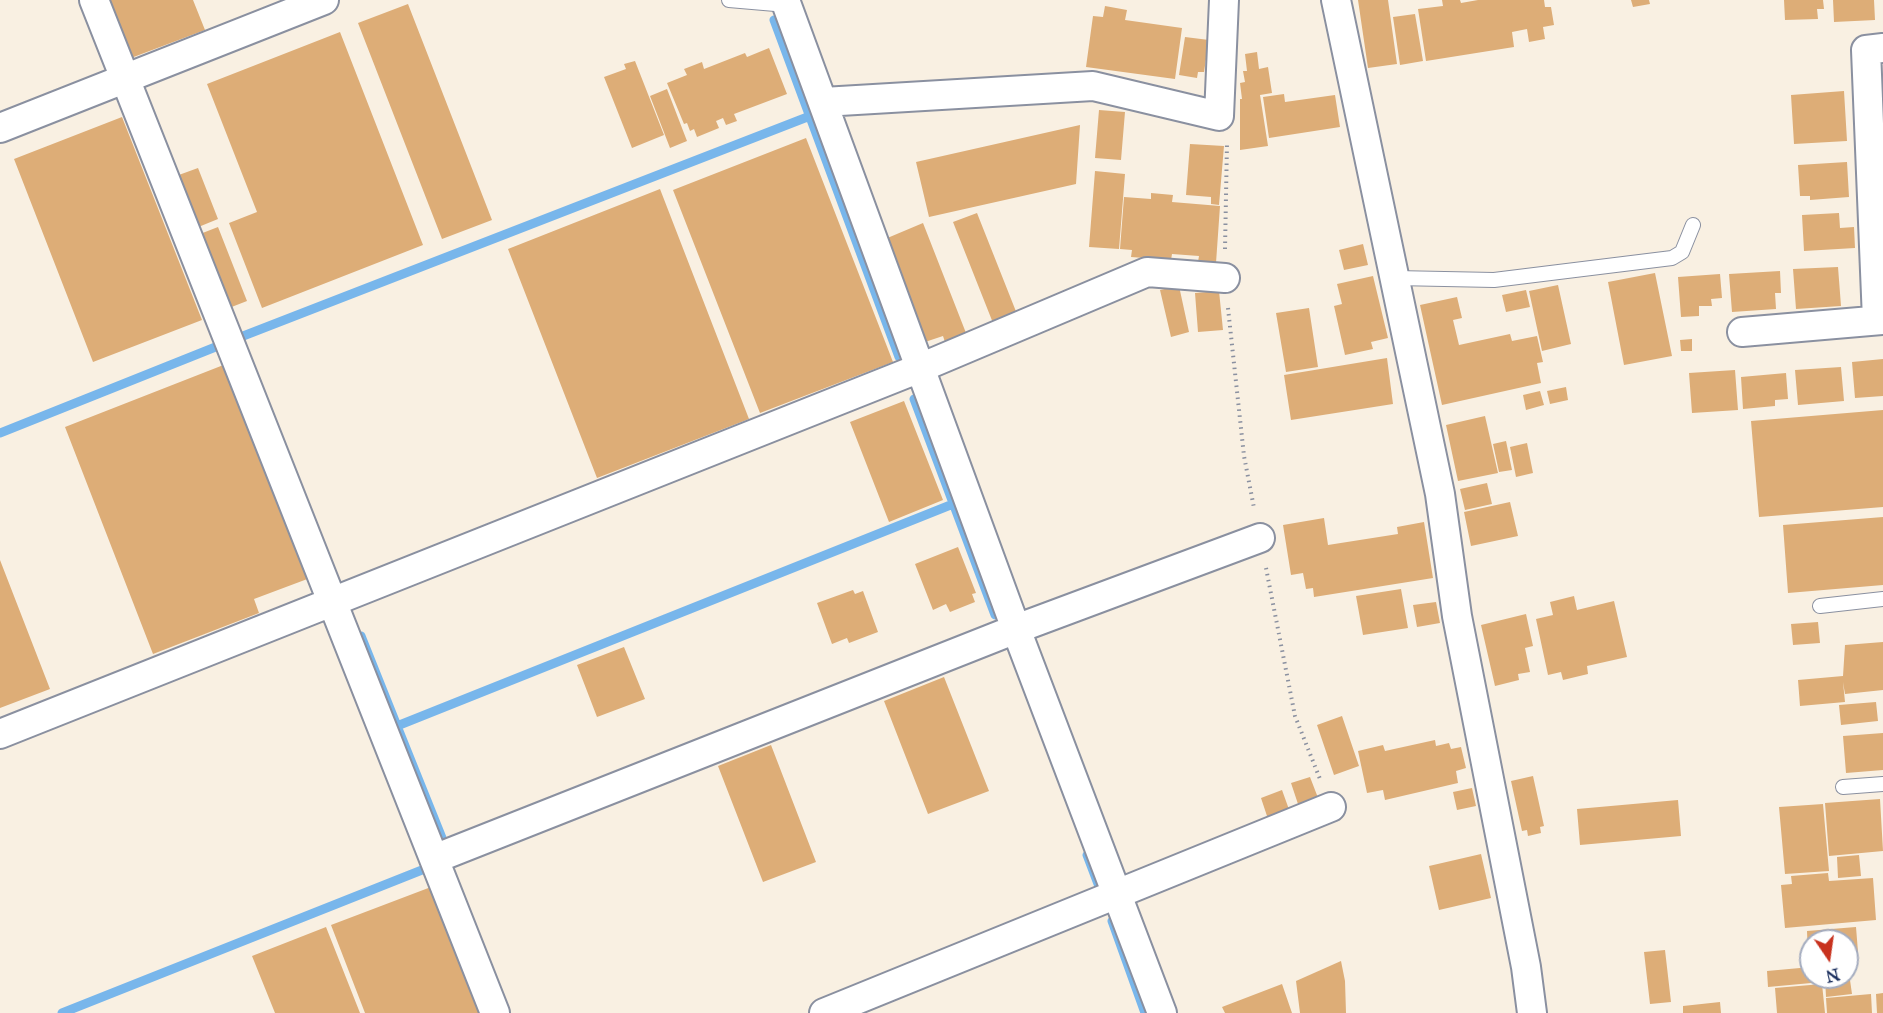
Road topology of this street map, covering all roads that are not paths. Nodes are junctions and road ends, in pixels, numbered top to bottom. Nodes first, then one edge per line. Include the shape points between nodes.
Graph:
1 (93, 0) edge
2 (324, 0) edge
3 (729, 0) edge
4 (1224, 0) edge
5 (1336, 0) edge
6 (786, 2) edge
7 (1883, 48) edge
8 (123, 79) junction
9 (823, 102) junction
10 (0, 128) edge
11 (1693, 225) dead end
12 (1225, 278) road end
13 (1395, 278) junction
14 (1880, 320) edge
15 (1742, 332) dead end
16 (920, 368) junction
17 (1260, 538) road end
18 (1883, 599) edge
19 (332, 602) junction
20 (1820, 606) dead end
21 (1016, 629) junction
22 (0, 734) edge
23 (1883, 784) edge
24 (1843, 787) dead end
25 (1331, 807) road end
26 (434, 859) junction
27 (1117, 895) junction
28 (495, 1013) edge
29 (824, 1013) edge
30 (1162, 1013) edge
31 (1532, 1013) edge

1 - 8 street
2 - 8 street
3 - 6 lane
4 - 9 street via 1219,116 1093,86
5 - 13 street
6 - 9 street
7 - 14 street via 1866,50
8 - 10 street
8 - 19 street
9 - 16 street
11 - 13 lane via 1682,252 1672,258 1494,280
12 - 16 street via 1147,272
13 - 31 street via 1440,494 1457,616
14 - 15 street
16 - 19 street
16 - 21 street
17 - 21 street
18 - 20 lane
19 - 22 street
19 - 26 street
21 - 26 street
21 - 27 street
23 - 24 lane
25 - 27 street
26 - 28 street
27 - 29 street
27 - 30 street

